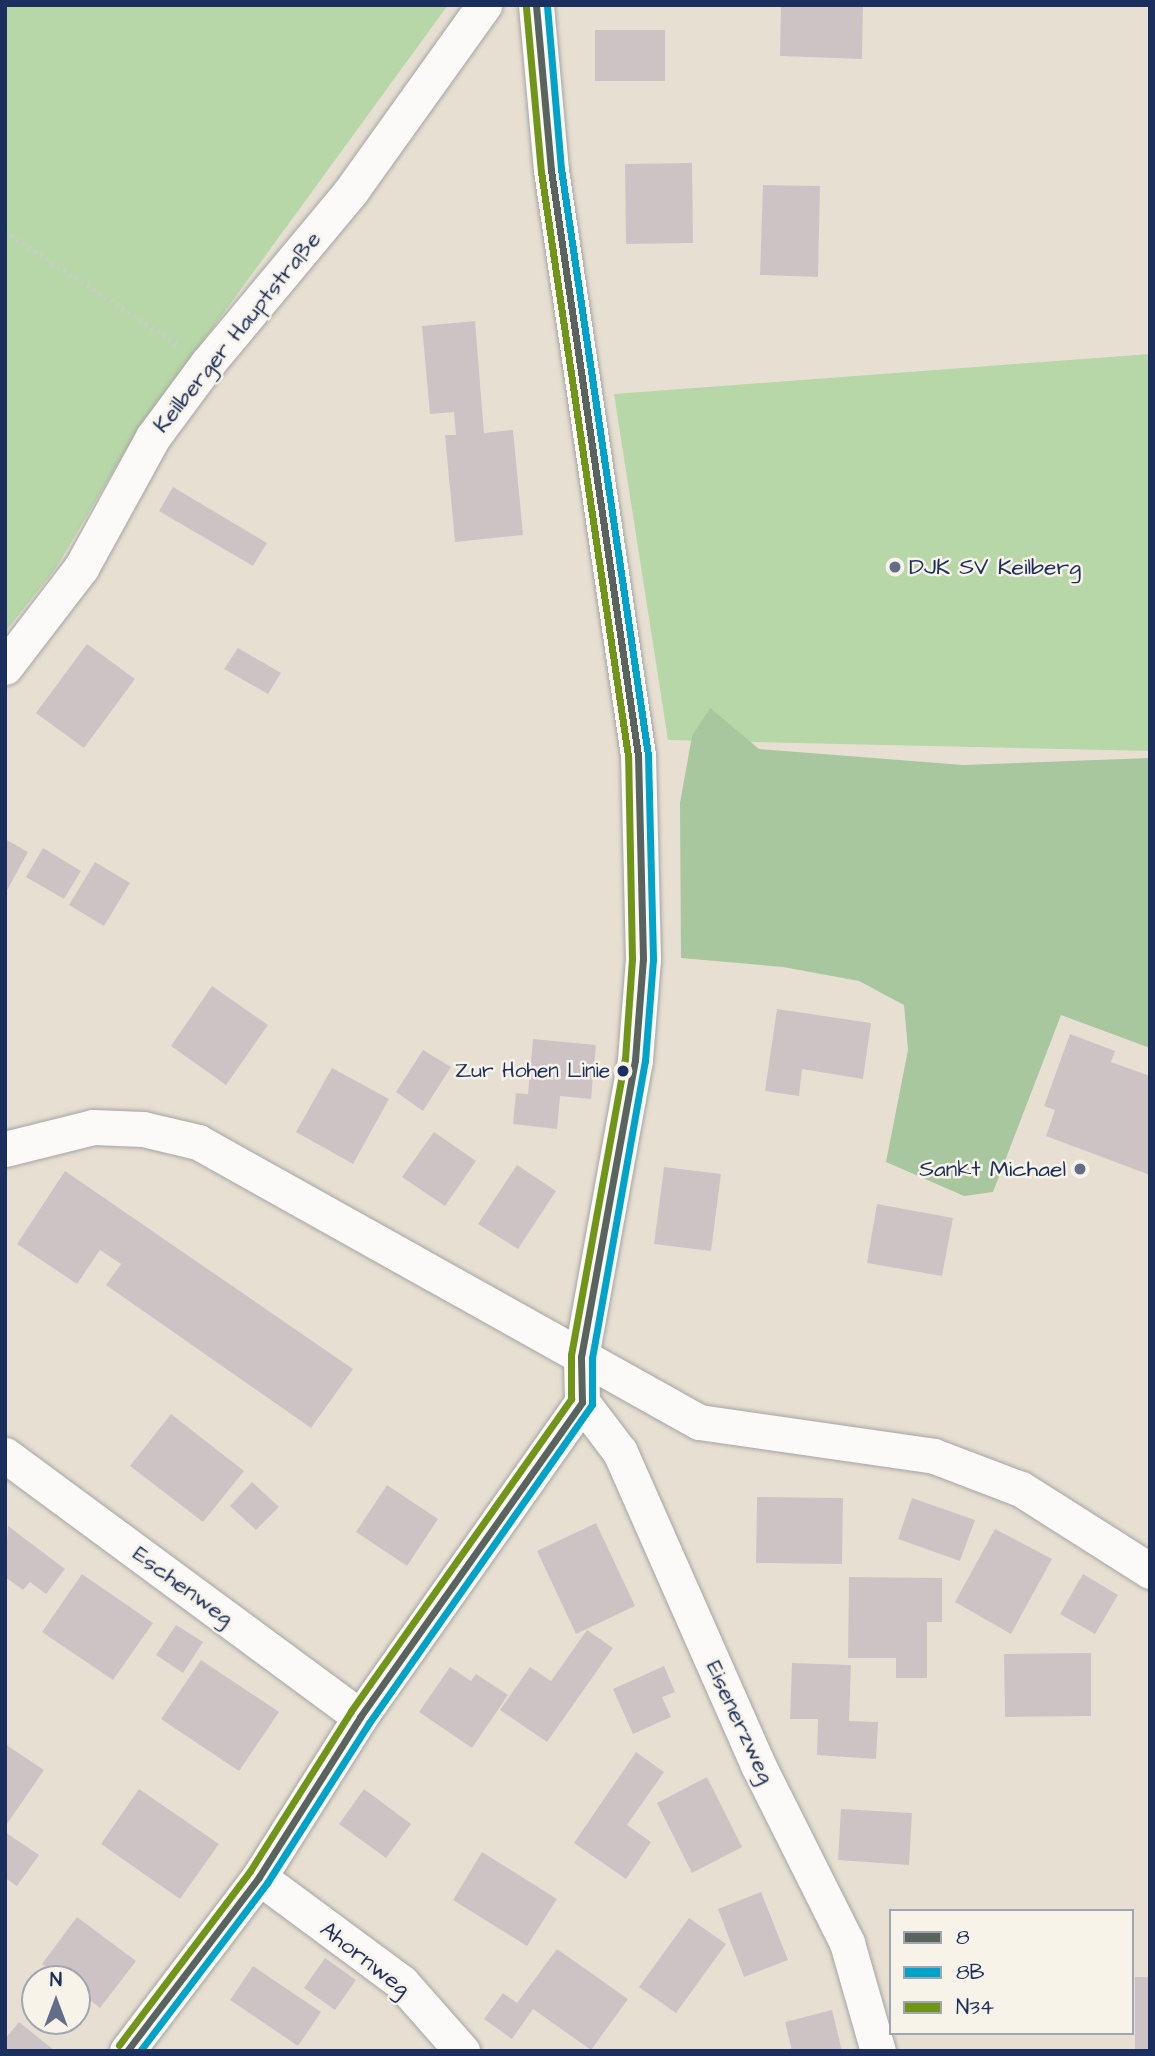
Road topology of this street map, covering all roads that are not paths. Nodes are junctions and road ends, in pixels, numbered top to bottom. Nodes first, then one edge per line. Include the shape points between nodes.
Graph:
1 (484, 5) edge
2 (536, 5) edge
3 (5, 667) edge
4 (5, 1149) edge
5 (581, 1357) junction
6 (582, 1402) junction
7 (5, 1455) edge
8 (1150, 1571) edge
9 (360, 1717) junction
10 (258, 1877) junction
11 (127, 2051) edge
12 (462, 2051) edge
13 (878, 2051) edge

1 - 3 street, Keilberger Hauptstraße via 351,191 207,364 153,437 81,568
2 - 5 street via 551,170 638,755 643,959 635,1060
4 - 5 street via 93,1127 144,1129 198,1142
5 - 6 street
5 - 8 street via 699,1422 934,1455 1020,1489
6 - 9 street
6 - 13 street, Eisenerzweg via 620,1452 758,1765 847,1943
7 - 9 street, Eschenweg
9 - 10 street
10 - 11 street
10 - 12 street, Ahornweg via 402,1983

